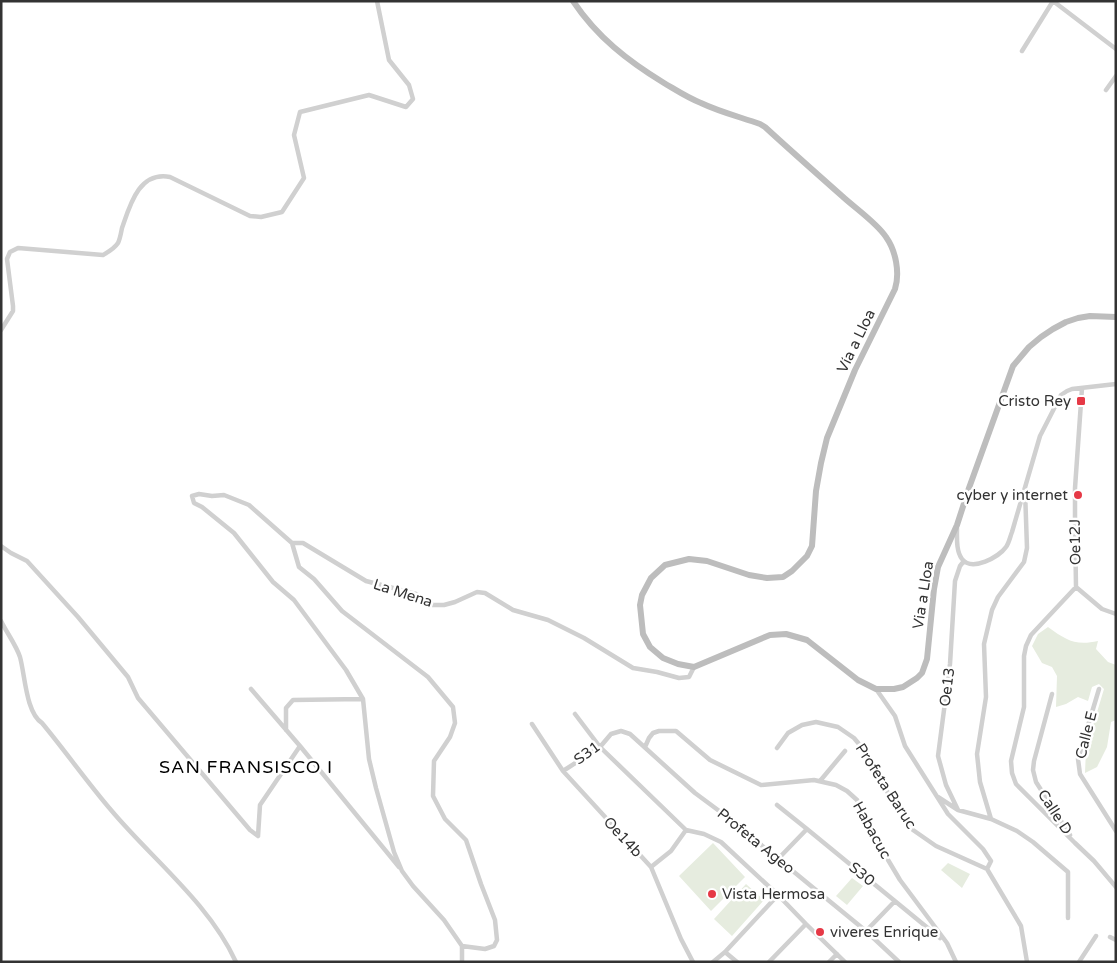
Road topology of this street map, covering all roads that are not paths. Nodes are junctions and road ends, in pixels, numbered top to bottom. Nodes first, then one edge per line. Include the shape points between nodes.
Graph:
1 (377, 1) edge
2 (573, 1) edge
3 (1053, 1) edge
4 (1116, 49) edge
5 (1022, 51) dead end
6 (1116, 76) edge
7 (1106, 90) dead end
8 (1116, 317) edge
9 (1, 330) edge
10 (1116, 384) edge
11 (1082, 388) junction
12 (1025, 490) junction
13 (956, 525) junction
14 (292, 543) junction
15 (1, 546) edge
16 (964, 561) junction
17 (1076, 587) junction
18 (1116, 614) edge
19 (1, 622) edge
20 (694, 667) junction
21 (251, 689) dead end
22 (876, 689) junction
23 (1099, 689) dead end
24 (1052, 694) dead end
25 (363, 699) junction
26 (575, 714) dead end
27 (532, 724) dead end
28 (286, 730) junction
29 (610, 734) joint
30 (300, 746) junction
31 (600, 747) junction
32 (645, 747) junction
33 (777, 748) dead end
34 (845, 751) dead end
35 (563, 770) junction
36 (820, 781) junction
37 (936, 796) junction
38 (776, 805) dead end
39 (958, 810) junction
40 (991, 819) junction
41 (807, 829) junction
42 (686, 830) junction
43 (1116, 831) edge
44 (1076, 844) junction
45 (778, 859) junction
46 (652, 867) junction
47 (987, 869) junction
48 (402, 870) junction
49 (1116, 887) edge
50 (778, 895) junction
51 (895, 901) junction
52 (1068, 918) dead end
53 (806, 924) junction
54 (866, 931) junction
55 (1096, 936) dead end
56 (1110, 937) dead end
57 (1116, 940) edge
58 (947, 943) junction
59 (462, 946) junction
60 (725, 952) junction
61 (836, 954) junction
62 (236, 962) edge
63 (462, 962) edge
64 (693, 962) edge
65 (713, 962) edge
66 (737, 962) edge
67 (769, 962) edge
68 (829, 962) edge
69 (846, 962) edge
70 (899, 962) edge
71 (956, 962) edge
72 (1027, 962) edge
73 (1079, 962) edge

1 - 9 street via 390,60 409,85 413,99 406,107 369,95 300,112 294,135 304,178 282,212 250,216 164,176 142,184 135,194 117,244 111,251 102,255 18,248 10,252 7,259 13,311
2 - 20 street, Vía a Lloa via 600,34 644,71 700,103 765,127 882,232 892,248 896,263 895,289 855,370 827,438 816,491 812,546 807,556 783,577 767,578 688,559 665,565 651,578 642,595 643,634 650,647 662,658
3 - 4 street
3 - 5 street
6 - 7 street
8 - 13 street, Via a Lloa via 1090,316 1066,322 1041,337 1013,366
10 - 11 street
11 - 12 street via 1067,390 1061,395 1040,436
11 - 17 street, Oe12J via 1075,488
12 - 16 street via 1006,547 983,563
12 - 40 street via 1027,548 1024,562 998,597 984,644 986,697 977,754 980,782
13 - 16 street via 958,548
13 - 22 street, Via a Lloa via 938,567 927,659 922,673 903,686
14 - 20 street, La Mena via 303,543 366,581 416,594 433,605 455,602 477,592 485,593 512,610 548,620 584,638 634,668 679,678 689,677
14 - 25 street, La Mena via 249,505 224,495 192,496 194,503 234,533 273,582 294,600 346,670
14 - 59 street via 299,567 314,578 342,611 428,677 452,708 455,723 434,761 433,796 445,819 466,840 495,920 497,940 494,946 485,949
15 - 30 street via 27,561 78,617 128,677 138,698 258,836 260,805
16 - 39 street, Oe13 via 955,581 950,664 938,756 946,785
17 - 18 street, Oe12J via 1102,609
17 - 44 street via 1030,635 1024,656 1024,707 1011,762 1016,784
19 - 62 street via 19,656 31,709 38,721 110,810 207,914
20 - 22 street via 770,635 786,634 807,640 858,680
21 - 28 street
22 - 37 street via 895,716 905,746
23 - 43 street, Calle E via 1078,767
24 - 44 street, Calle D via 1033,770 1036,782
25 - 28 street via 293,700 286,708
25 - 48 street via 369,759 394,852
26 - 31 street
27 - 35 street, Oe14b
28 - 30 street
29 - 31 street, S31
29 - 32 street, Profeta Ageo via 625,732
30 - 48 street
31 - 35 street, S31
31 - 42 street
32 - 36 street, Habacuc via 654,733 676,731 710,760 761,785
32 - 45 street, Profeta Ageo via 695,793
33 - 47 street, Profeta Baruc via 788,732 802,725 816,722 838,727 854,738 869,756 913,830 936,846
34 - 36 street
35 - 46 street, Oe14b
36 - 58 street, Habacuc via 836,785 857,800 869,828 900,880
37 - 39 street
37 - 47 street via 948,814 991,860
38 - 41 street, S30
39 - 40 street
40 - 52 street via 1017,831 1068,872
41 - 45 street
41 - 51 street, S30
42 - 46 street via 671,851
42 - 50 street via 721,842
44 - 49 street, Calle D
45 - 54 street, Profeta Ageo
46 - 64 street, Oe14b
47 - 72 street via 1021,926
48 - 59 street
50 - 53 street
50 - 60 street
51 - 54 street
51 - 58 street, S30
53 - 61 street
53 - 67 street
54 - 70 street, Profeta Ageo
55 - 73 street
56 - 57 street
58 - 71 street, Habacuc
59 - 63 street
60 - 65 street
60 - 66 street
61 - 68 street
61 - 69 street

